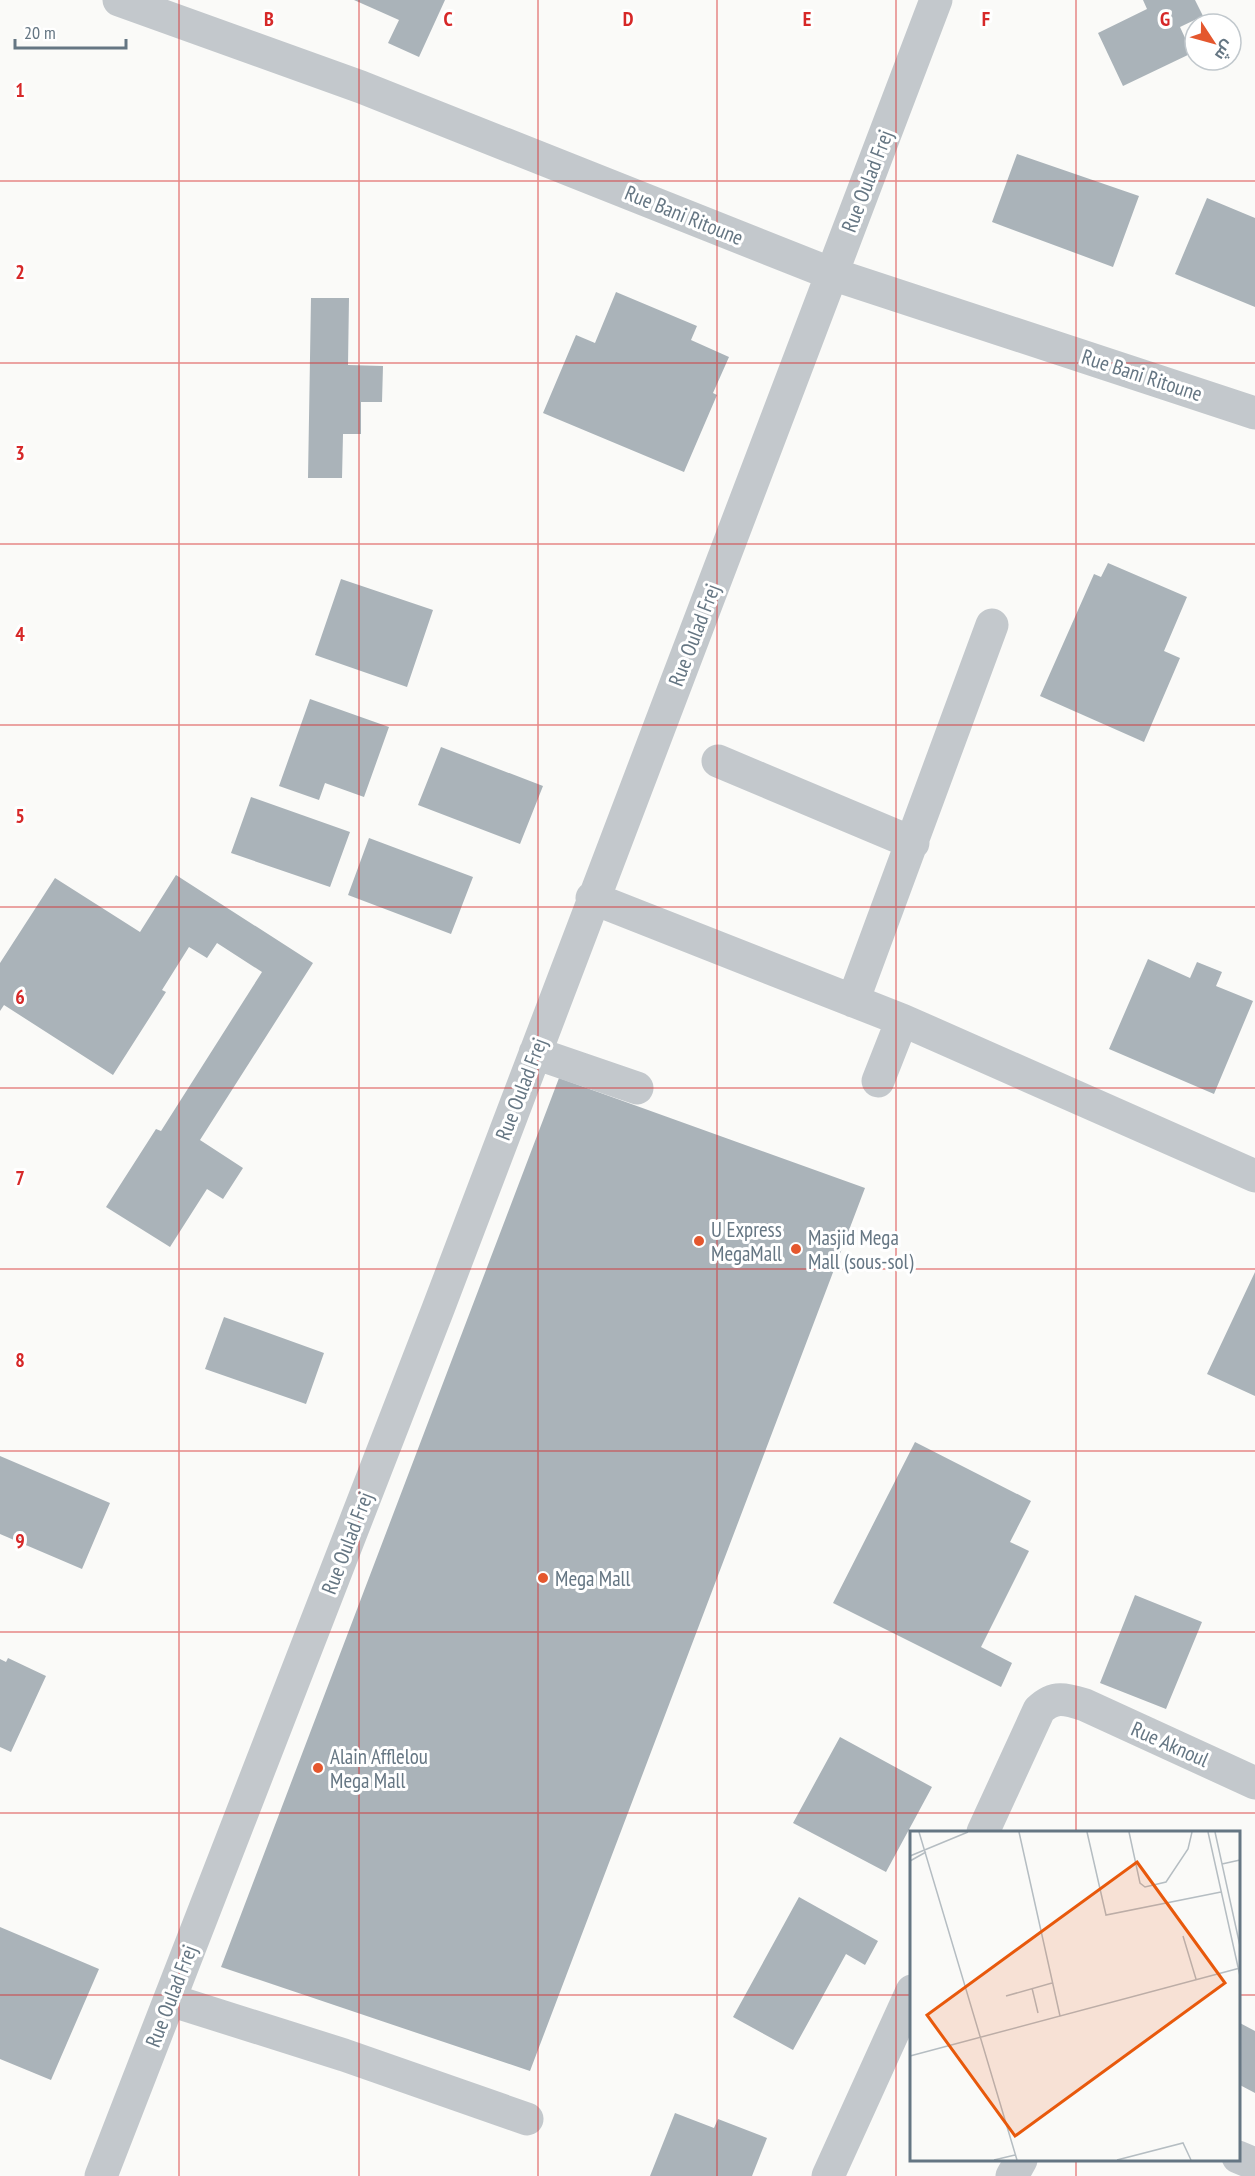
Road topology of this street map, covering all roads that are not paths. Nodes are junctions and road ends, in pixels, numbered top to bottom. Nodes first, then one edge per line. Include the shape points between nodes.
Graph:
1 (119, 0) edge
2 (936, 0) edge
3 (832, 274) junction
4 (1255, 413) edge
5 (992, 625) dead end
6 (718, 760) dead end
7 (913, 843) junction
8 (592, 898) junction
9 (853, 1001) junction
10 (902, 1020) junction
11 (535, 1053) junction
12 (878, 1081) dead end
13 (637, 1088) dead end
14 (1255, 1176) edge
15 (1255, 1783) edge
16 (984, 1831) edge
17 (910, 1995) edge
18 (170, 2000) junction
19 (527, 2119) dead end
20 (1240, 2157) edge
21 (1020, 2161) edge
22 (1255, 2164) edge
23 (101, 2176) edge
24 (828, 2176) edge
25 (1012, 2176) edge

1 - 3 street, Rue Bani Ritoune via 361,87
2 - 3 street, Rue Oulad Frej
3 - 4 street, Rue Bani Ritoune
3 - 8 street, Rue Oulad Frej
5 - 7 street
6 - 7 street
7 - 9 street
8 - 9 street
8 - 11 street, Rue Oulad Frej
9 - 10 street
10 - 12 street
10 - 14 street
11 - 13 street
11 - 18 street, Rue Oulad Frej
15 - 16 street, Rue Aknoul via 1085,1705 1056,1699 1039,1710
17 - 24 street
18 - 19 street
18 - 23 street, Rue Oulad Frej
20 - 22 street
21 - 25 street

